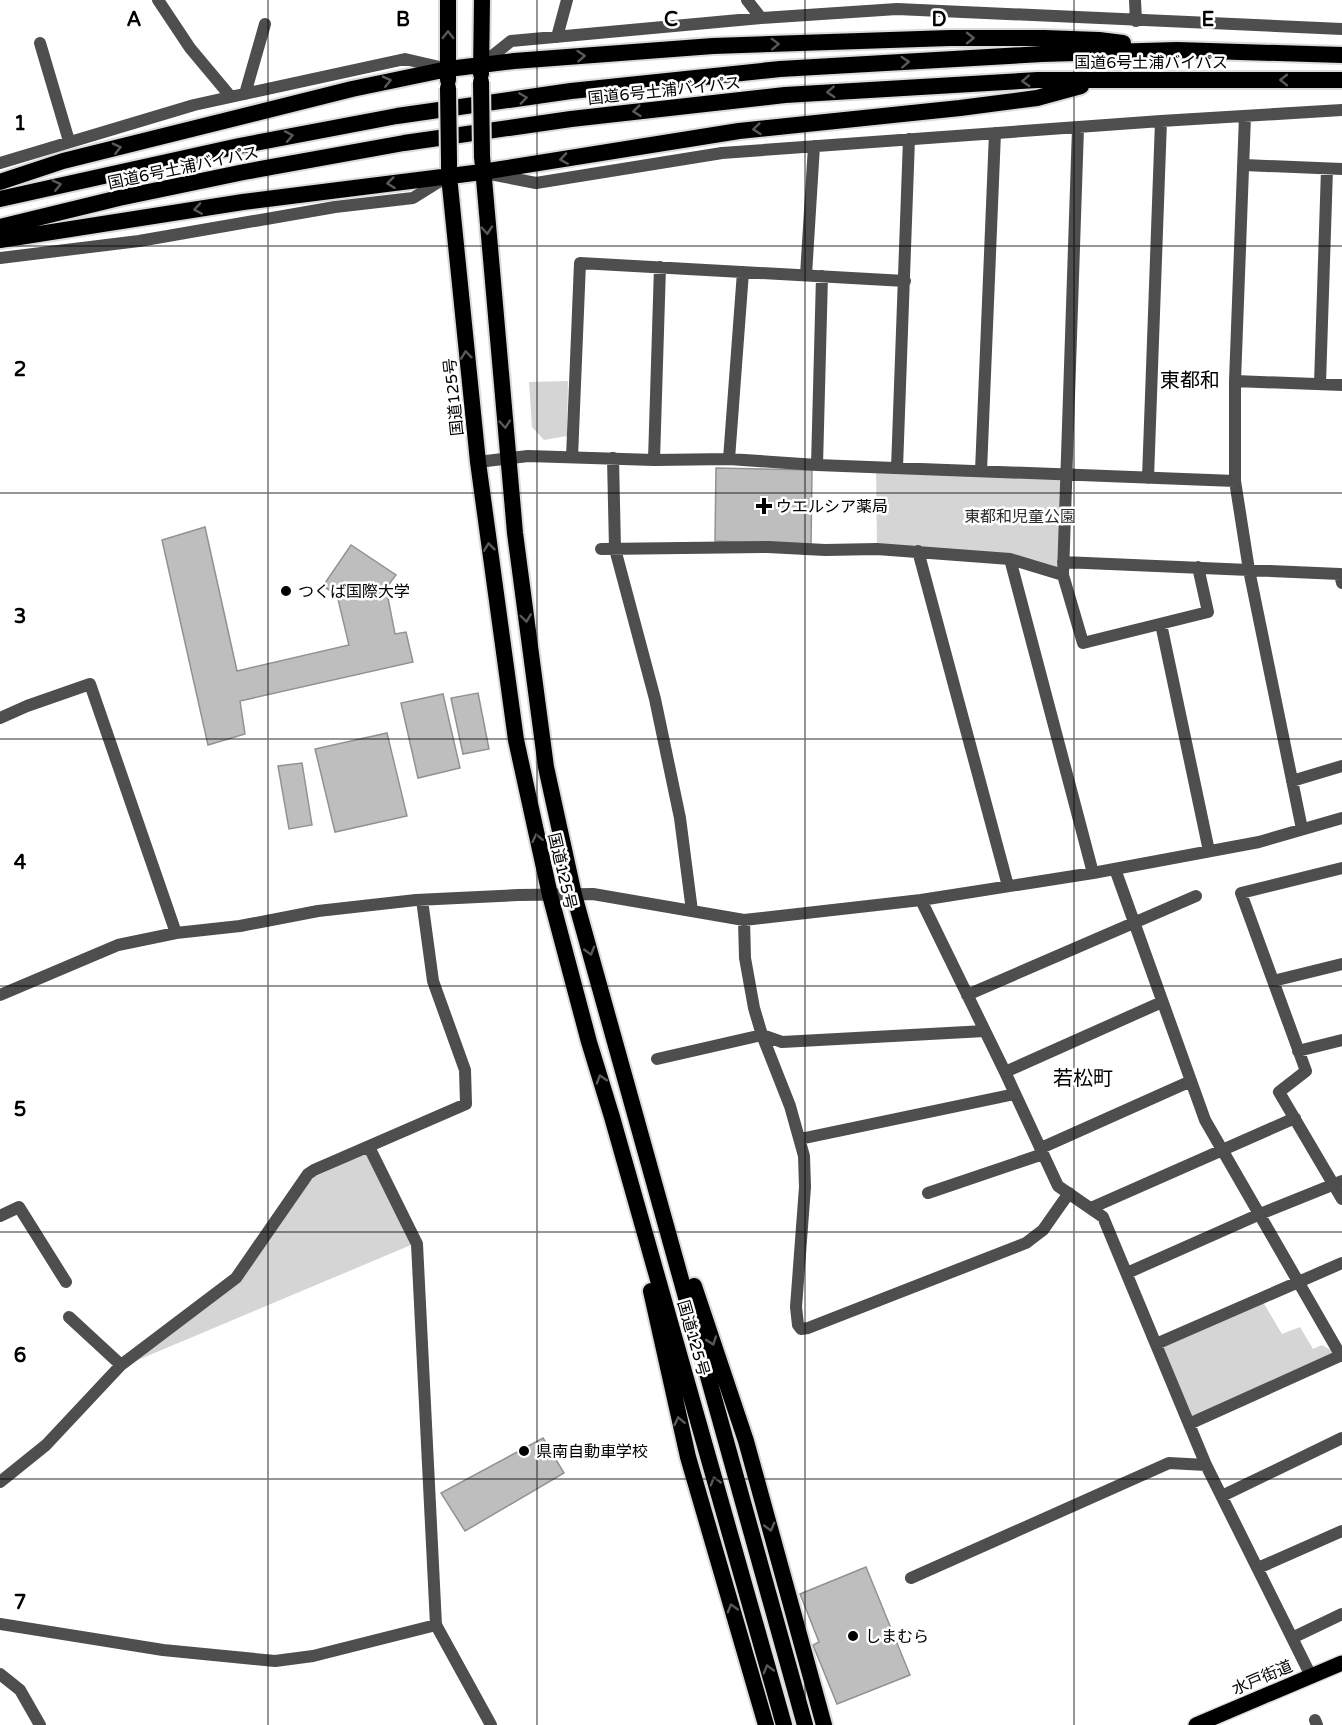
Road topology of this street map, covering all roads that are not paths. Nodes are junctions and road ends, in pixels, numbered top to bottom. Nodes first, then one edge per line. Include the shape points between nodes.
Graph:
1 (158, 0) edge
2 (448, 0) edge
3 (482, 0) edge
4 (567, 0) edge
5 (747, 0) edge
6 (1135, 0) edge
7 (760, 18) junction
8 (1136, 21) junction
9 (265, 24) dead end
10 (1342, 29) edge
11 (557, 37) junction
12 (40, 43) dead end
13 (1177, 50) junction
14 (1342, 55) edge
15 (448, 69) junction
16 (345, 72) junction
17 (481, 74) junction
18 (1105, 79) junction
19 (1342, 80) edge
20 (352, 89) junction
21 (245, 94) junction
22 (231, 97) junction
23 (1342, 110) edge
24 (1245, 116) junction
25 (1161, 121) junction
26 (1078, 128) junction
27 (995, 133) junction
28 (909, 139) junction
29 (69, 141) junction
30 (814, 146) junction
31 (0, 163) edge
32 (482, 164) junction
33 (1244, 165) junction
34 (449, 168) junction
35 (1327, 169) junction
36 (1342, 170) edge
37 (0, 182) edge
38 (0, 199) edge
39 (0, 227) edge
40 (0, 240) edge
41 (0, 258) edge
42 (660, 267) junction
43 (743, 272) junction
44 (806, 275) junction
45 (822, 276) junction
46 (905, 281) junction
47 (1235, 381) junction
48 (1320, 384) junction
49 (1342, 385) edge
50 (572, 457) junction
51 (508, 458) junction
52 (613, 458) junction
53 (729, 459) junction
54 (654, 460) junction
55 (478, 462) junction
56 (817, 465) junction
57 (897, 468) junction
58 (981, 471) junction
59 (1065, 475) junction
60 (1148, 478) junction
61 (1235, 481) junction
62 (601, 549) dead end
63 (615, 549) junction
64 (918, 551) junction
65 (1010, 560) junction
66 (1063, 561) junction
67 (1198, 567) junction
68 (1250, 570) junction
69 (1063, 575) junction
70 (1342, 583) edge
71 (1161, 624) junction
72 (0, 718) edge
73 (1342, 766) edge
74 (1292, 781) junction
75 (1342, 818) edge
76 (1302, 829) junction
77 (1209, 851) junction
78 (1342, 868) edge
79 (1115, 869) junction
80 (1093, 873) junction
81 (1008, 886) junction
82 (550, 895) junction
83 (574, 895) junction
84 (1196, 896) dead end
85 (422, 900) junction
86 (921, 900) junction
87 (692, 911) junction
88 (744, 920) junction
89 (1134, 923) junction
90 (176, 933) junction
91 (1342, 964) edge
92 (1273, 981) junction
93 (0, 995) edge
94 (968, 995) junction
95 (1162, 1002) junction
96 (985, 1031) junction
97 (762, 1035) junction
98 (1342, 1040) edge
99 (1298, 1052) junction
100 (657, 1059) dead end
101 (1005, 1072) junction
102 (1191, 1081) junction
103 (1015, 1094) junction
104 (612, 1117) junction
105 (1294, 1118) junction
106 (639, 1126) junction
107 (800, 1139) junction
108 (369, 1147) junction
109 (1223, 1150) junction
110 (1042, 1151) junction
111 (1338, 1182) edge
112 (928, 1193) dead end
113 (1069, 1193) junction
114 (1342, 1199) edge
115 (1091, 1208) junction
116 (1260, 1215) junction
117 (0, 1216) edge
118 (1342, 1263) edge
119 (1127, 1273) junction
120 (66, 1282) dead end
121 (1298, 1282) junction
122 (69, 1317) dead end
123 (1156, 1344) junction
124 (1342, 1355) edge
125 (121, 1365) junction
126 (1189, 1424) junction
127 (1342, 1438) edge
128 (1206, 1465) junction
129 (0, 1482) edge
130 (1222, 1496) junction
131 (1342, 1531) edge
132 (1258, 1569) junction
133 (912, 1578) dead end
134 (1342, 1614) edge
135 (0, 1623) edge
136 (435, 1625) junction
137 (1292, 1638) junction
138 (1342, 1663) edge
139 (0, 1674) edge
140 (1311, 1676) junction
141 (805, 1722) edge
142 (40, 1725) edge
143 (491, 1725) edge
144 (766, 1725) edge
145 (784, 1725) edge
146 (824, 1725) edge
147 (1196, 1725) edge

1 - 22 street via 190,48
15 -> 2 highway, 国道125号
3 - 17 highway, 国道125号
4 - 11 street
5 - 7 street
6 - 8 street
7 - 8 street via 897,9
7 - 11 street
8 - 10 street
9 - 21 street
11 - 17 street via 511,41
12 - 29 street
13 - 14 highway, 国道6号土浦バイパス
17 -> 13 highway via 514,61 713,46 1044,38
38 -> 13 highway, 国道6号土浦バイパス via 227,148 397,116 571,91 780,69
15 - 16 street via 405,59
15 - 17 highway
20 -> 15 highway
15 - 34 highway, 国道125号, bridge
16 - 20 street
16 - 21 street
17 - 32 highway, 国道125号, bridge
19 -> 18 highway, 国道6号土浦バイパス
18 -> 32 highway via 1037,98 739,130
18 -> 39 highway, 国道6号土浦バイパス via 785,95 571,119 404,143 244,172
37 -> 20 highway via 63,161
21 - 22 street
22 - 29 street
23 - 24 street
24 - 25 street
24 - 33 street
25 - 26 street
25 - 60 street
26 - 27 street
26 - 59 street
27 - 28 street
27 - 58 street
28 - 30 street
28 - 46 street
29 - 31 street
30 - 32 street via 722,153 536,183
30 - 44 street
32 - 34 highway
32 -> 51 highway, 国道125号
33 - 35 street
33 - 47 street
34 -> 40 highway
34 - 41 street via 412,198 139,241
55 -> 34 highway, 国道125号
35 - 36 street
35 - 48 street
42 - 43 street
42 - 50 street via 580,263
42 - 54 street
43 - 44 street
43 - 53 street
44 - 45 street
45 - 46 street
45 - 56 street
46 - 57 street
47 - 48 street
47 - 61 street
48 - 49 street
50 - 51 street
50 - 52 street
51 - 55 street
51 -> 83 highway, 国道125号 via 546,767
52 - 54 street
52 - 63 street
53 - 54 street
53 - 56 street
82 -> 55 highway, 国道125号 via 516,740
56 - 57 street
57 - 58 street
58 - 59 street
59 - 60 street
59 - 66 street
60 - 61 street
61 - 68 street
62 - 63 street
63 - 64 street via 768,547
63 - 87 street via 656,699 680,818
64 - 65 street
64 - 81 street
65 - 69 street
65 - 80 street
66 - 67 street
66 - 69 street
67 - 68 street
67 - 71 street via 1208,612
68 - 70 street via 1340,573
68 - 74 street
69 - 71 street via 1083,643
71 - 77 street
72 - 90 street via 90,684
73 - 74 street
74 - 76 street
75 - 76 street
76 - 77 street
77 - 79 street
78 - 92 street via 1241,893
79 - 80 street
79 - 89 street
80 - 81 street
81 - 86 street
82 - 83 street
82 - 85 street
104 -> 82 highway, 国道125号
83 - 87 street via 593,894
83 -> 106 highway, 国道125号
84 - 89 street
85 - 90 street
85 - 108 street via 433,981 465,1070 466,1104
86 - 88 street
86 - 94 street
87 - 88 street
88 - 97 street via 745,958
89 - 94 street
89 - 95 street
90 - 93 street via 118,945
91 - 92 street
92 - 99 street
94 - 96 street
95 - 101 street
95 - 102 street
96 - 97 street via 782,1042
96 - 101 street
97 - 100 street
97 - 107 street
98 - 99 street
99 - 105 street via 1306,1071 1279,1092
101 - 103 street
102 - 109 street via 1204,1120
102 - 110 street
103 - 107 street
103 - 110 street
144 -> 104 highway via 688,1457
145 -> 104 highway, 国道125号
105 - 109 street
105 - 111 street
106 - 141 highway, 国道125号
106 -> 146 highway via 746,1441
107 - 113 street via 805,1169 796,1307 801,1329 1026,1243 1043,1230
108 - 125 street via 308,1174 236,1278
108 - 136 street via 417,1244
109 - 115 street
109 - 116 street
110 - 112 street
110 - 113 street via 1058,1186
111 - 114 street
111 - 116 street
113 - 115 street
115 - 119 street via 1103,1217
116 - 119 street
116 - 121 street
117 - 120 street via 19,1207
118 - 121 street
119 - 123 street
121 - 123 street
121 - 124 street
122 - 125 street
123 - 126 street
124 - 126 street
125 - 129 street via 46,1445
126 - 128 street
127 - 130 street
128 - 130 street
128 - 133 street via 1169,1463
130 - 132 street
131 - 132 street
132 - 137 street
134 - 137 street
135 - 136 street via 163,1650 275,1661 313,1656
136 - 143 street
137 - 140 street
138 - 140 main road, 水戸街道
139 - 142 street via 20,1690
140 - 147 main road, 水戸街道

